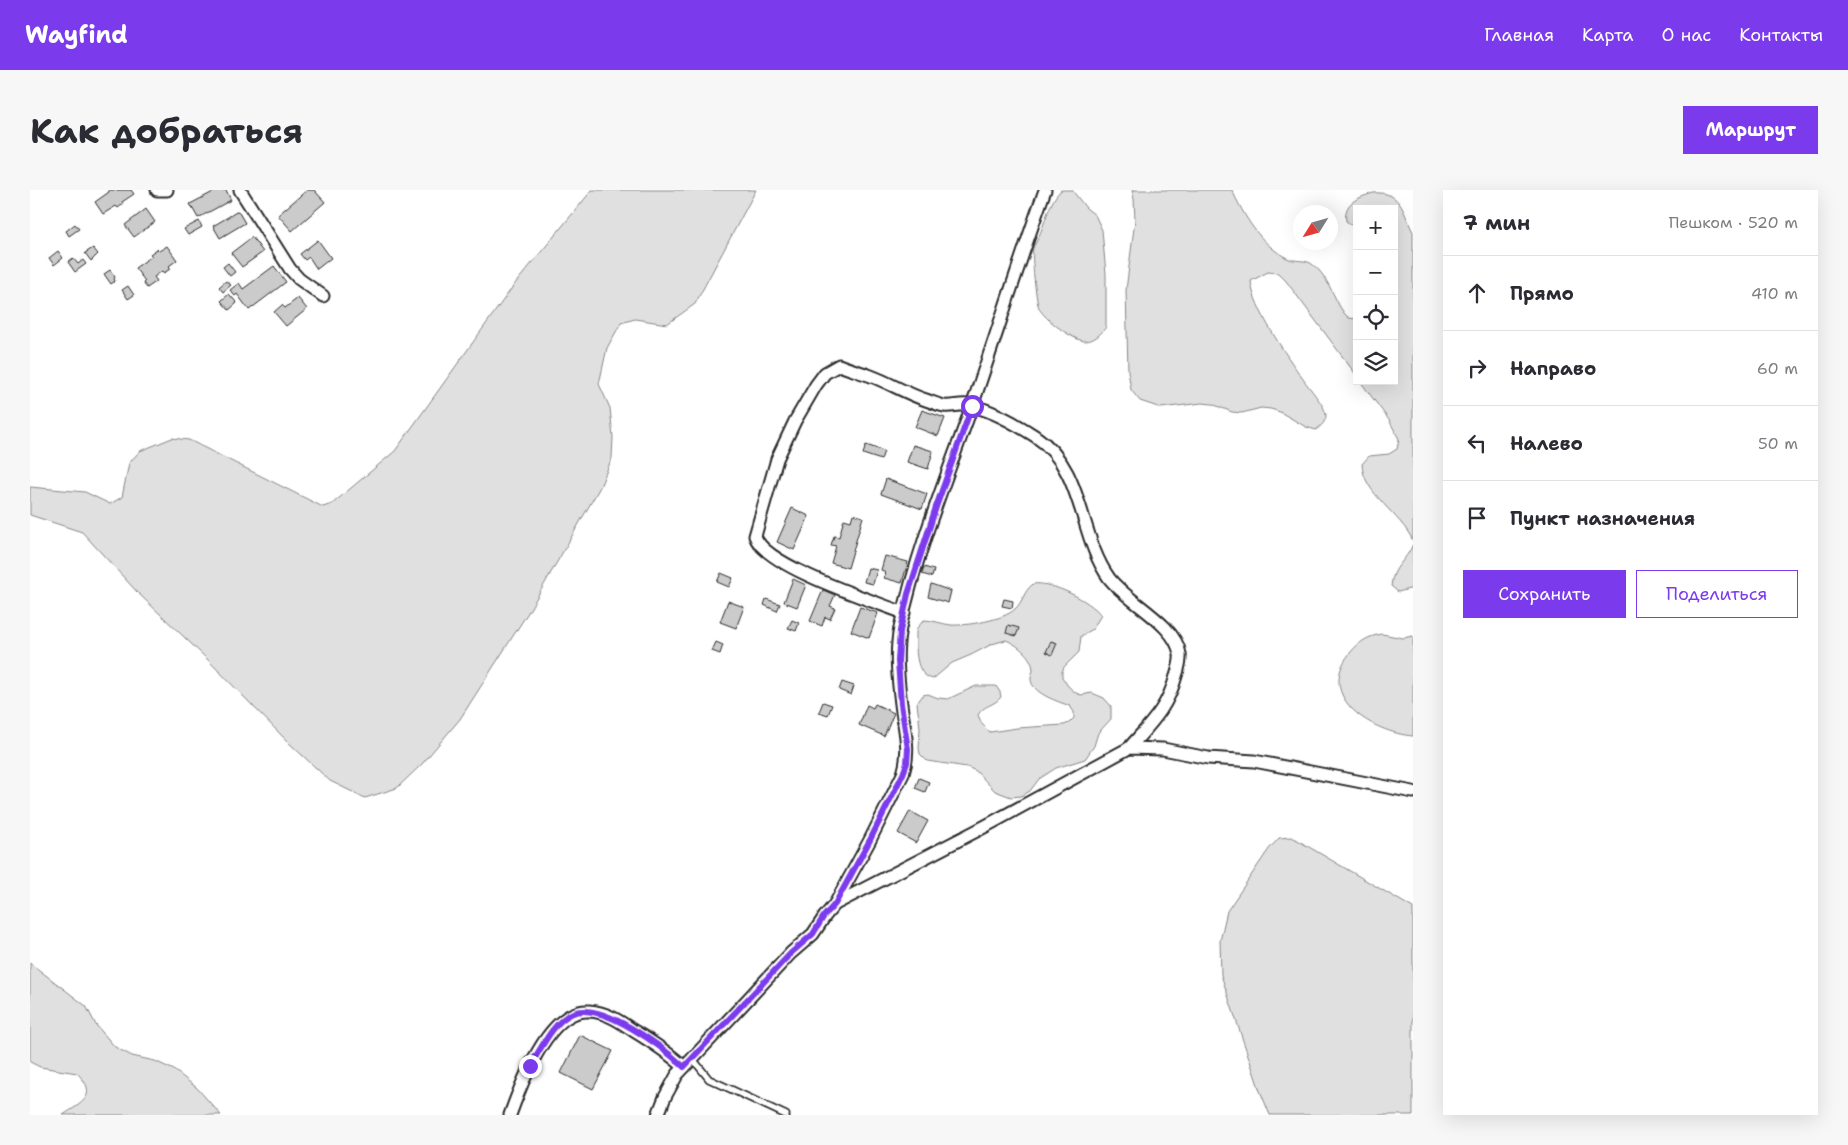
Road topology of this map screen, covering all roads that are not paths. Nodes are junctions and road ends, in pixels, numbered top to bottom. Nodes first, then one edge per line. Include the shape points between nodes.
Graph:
1 (157, 190) edge
2 (167, 190) edge
3 (240, 190) edge
4 (1045, 190) edge
5 (323, 296) dead end
6 (972, 406) junction
7 (904, 613) junction
8 (1129, 748) junction
9 (1413, 792) edge
10 (835, 904) junction
11 (688, 1062) junction
12 (510, 1115) edge
13 (658, 1115) edge
14 (786, 1115) edge

1 - 2 street
3 - 5 street via 290,269
4 - 6 street
6 - 7 street via 936,507
6 - 7 street via 945,406 925,400 839,365 825,373 816,385 777,459 756,529 757,543 792,568
6 - 8 street via 1017,424 1048,447 1068,474 1096,555 1110,578 1176,641 1181,656 1171,694
7 - 10 street via 898,661 907,763
8 - 9 street via 1163,749 1208,758 1254,761
8 - 10 street
10 - 11 street via 813,934
11 - 12 street via 671,1055 615,1018 590,1011 572,1013 553,1031 530,1066
11 - 13 street via 665,1097
11 - 14 lane via 709,1079

